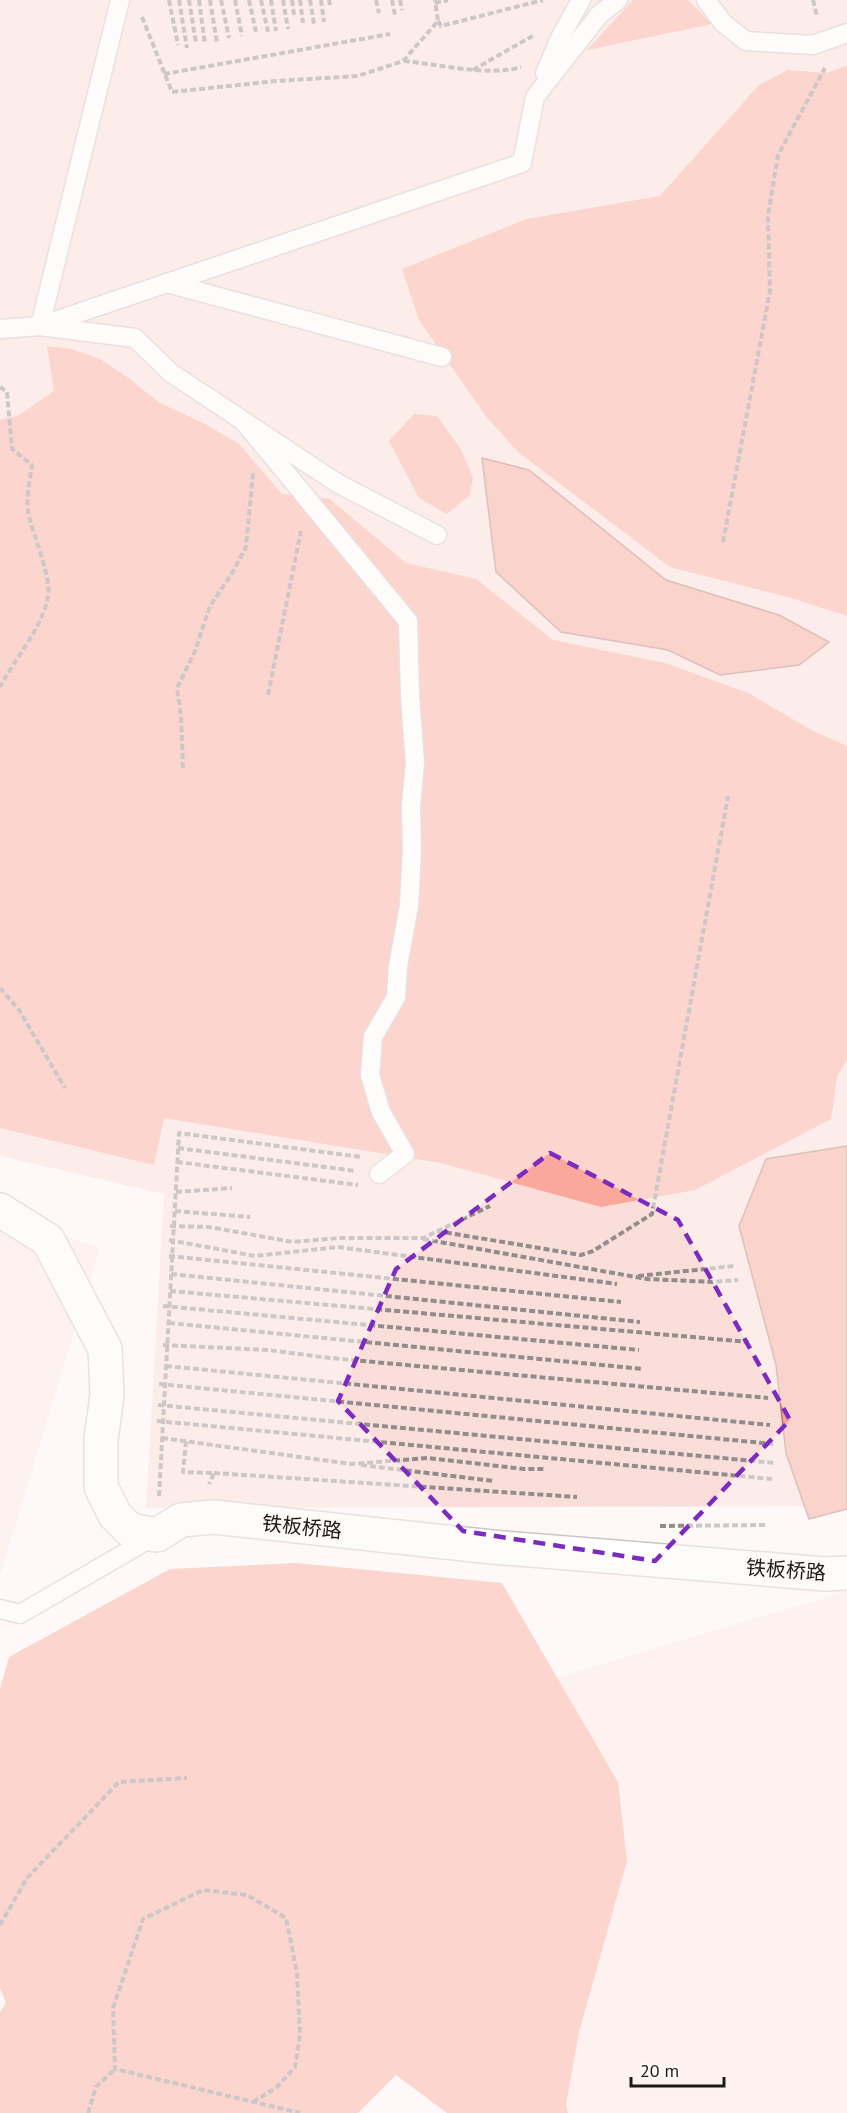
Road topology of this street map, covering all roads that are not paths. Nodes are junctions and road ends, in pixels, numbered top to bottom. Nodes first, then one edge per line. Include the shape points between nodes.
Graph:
1 (120, 0) edge
2 (618, 0) edge
3 (706, 0) edge
4 (578, 6) edge
5 (845, 34) edge
6 (535, 97) junction
7 (167, 283) junction
8 (40, 326) junction
9 (0, 329) edge
10 (442, 357) dead end
11 (244, 422) junction
12 (437, 535) dead end
13 (373, 1180) road end
14 (0, 1210) edge
15 (157, 1535) junction
16 (847, 1573) edge
17 (0, 1609) edge

1 - 8 lane
2 - 6 lane via 599,15
3 - 5 lane via 723,23 746,40 813,45
4 - 6 lane
6 - 7 lane via 522,163
7 - 8 lane
7 - 10 lane
8 - 9 lane
8 - 11 lane via 135,338 171,373
11 - 12 lane via 337,483
11 - 13 lane via 408,621 415,763 409,906 396,997 373,1037 370,1076 381,1112 405,1154
14 - 15 street via 48,1240 105,1349 102,1487 115,1515 130,1530
15 - 16 street, 铁板桥路 via 182,1521 214,1517 492,1547
15 - 17 lane via 20,1614

